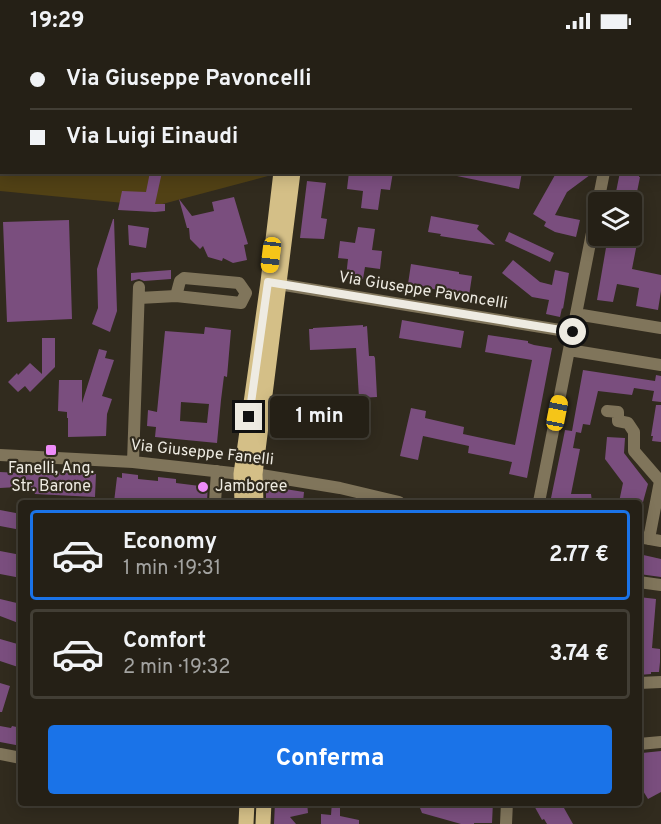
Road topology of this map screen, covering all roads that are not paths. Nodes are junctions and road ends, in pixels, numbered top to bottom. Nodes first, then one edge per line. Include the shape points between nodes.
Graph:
1 (281, 174) edge
2 (293, 174) edge
3 (604, 174) edge
4 (274, 283) junction
5 (176, 296) junction
6 (576, 314) junction
7 (661, 328) edge
8 (573, 332) junction
9 (569, 350) junction
10 (661, 364) edge
11 (607, 411) dead end
12 (0, 454) edge
13 (133, 462) junction
14 (217, 471) junction
15 (248, 474) junction
16 (661, 481) edge
17 (215, 500) edge
18 (242, 500) edge
19 (255, 500) edge
20 (382, 500) edge
21 (539, 500) edge
22 (650, 539) edge
23 (642, 582) edge
24 (661, 585) edge
25 (661, 682) edge
26 (642, 683) edge
27 (661, 742) edge
28 (642, 744) edge
29 (0, 754) edge
30 (18, 757) edge
31 (247, 806) edge
32 (264, 806) edge
33 (507, 806) edge
34 (246, 824) edge
35 (263, 824) edge
36 (506, 824) edge

1 - 4 main road
2 - 4 main road
3 - 6 street
4 - 8 street, Via Giuseppe Pavoncelli
4 - 15 main road
5 - 5 street via 241,303 246,293 239,283 184,278
5 - 13 street via 139,292
6 - 7 street
6 - 8 street
8 - 9 street
9 - 10 street
9 - 21 street
11 - 16 street via 618,412 618,421 628,423 634,432 634,451
12 - 13 street, Via Giuseppe Fanelli
13 - 14 street, Via Giuseppe Fanelli
14 - 15 street, Via Giuseppe Fanelli
14 - 17 street
15 - 18 main road
15 - 19 main road
15 - 20 street, Via Giuseppe Fanelli via 340,488
16 - 22 street
23 - 24 street
25 - 26 street
27 - 28 street
29 - 30 street
31 - 34 main road
32 - 35 main road
33 - 36 street

